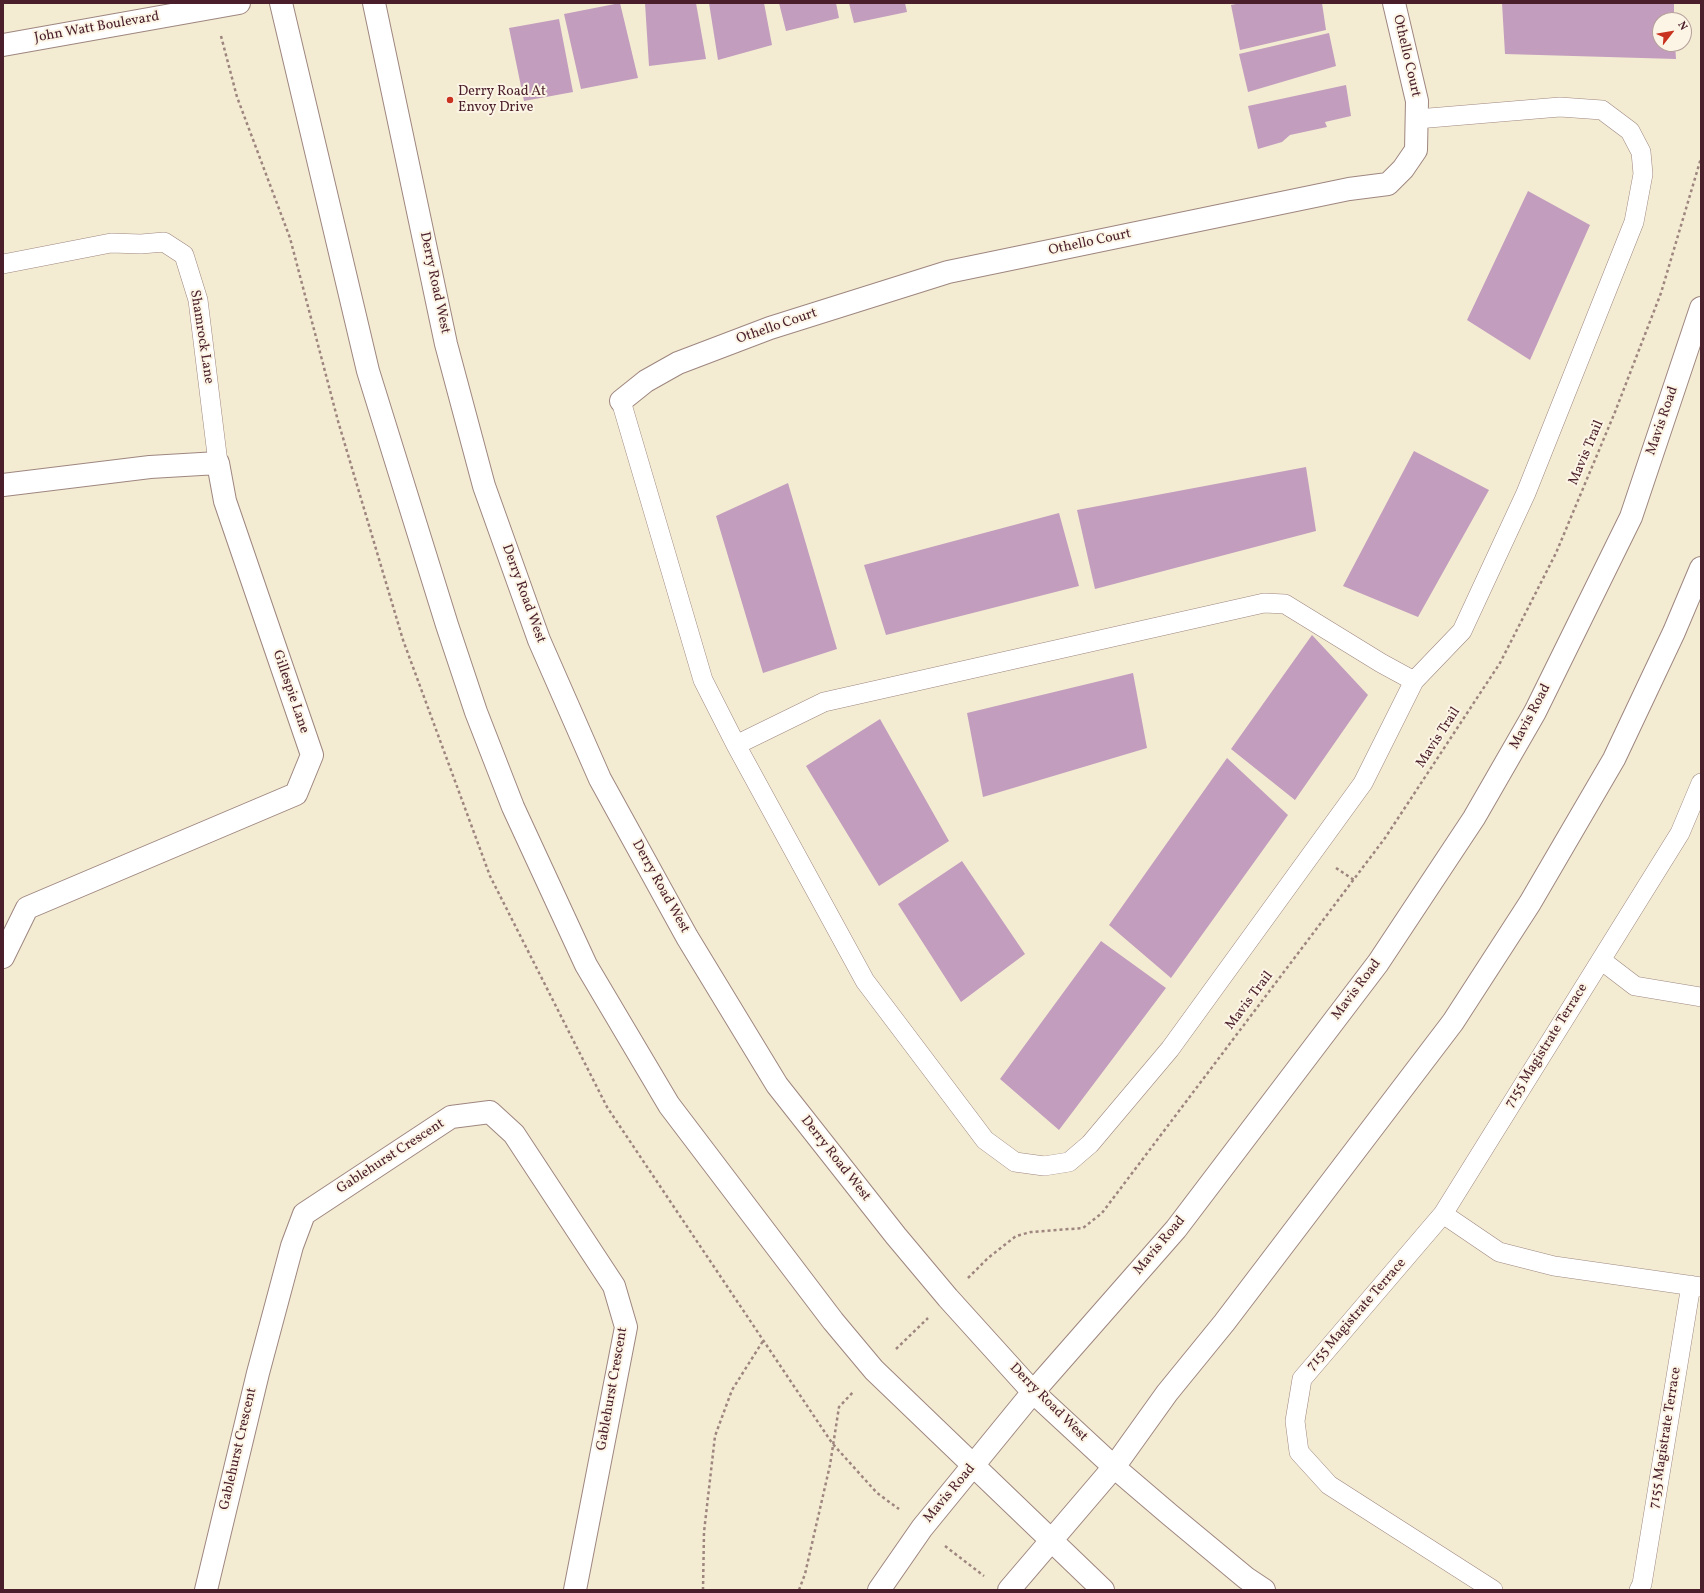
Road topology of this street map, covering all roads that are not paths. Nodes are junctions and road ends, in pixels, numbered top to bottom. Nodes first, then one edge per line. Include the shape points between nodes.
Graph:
1 (239, 3) edge
2 (281, 3) edge
3 (374, 3) edge
4 (1394, 3) edge
5 (3, 45) edge
6 (1417, 119) junction
7 (3, 264) edge
8 (1701, 308) edge
9 (621, 401) joint
10 (218, 463) junction
11 (3, 485) edge
12 (1701, 568) edge
13 (1414, 681) junction
14 (736, 745) junction
15 (1701, 783) edge
16 (3, 957) edge
17 (1600, 960) junction
18 (1701, 997) edge
19 (1443, 1214) junction
20 (1696, 1286) edge
21 (1033, 1392) junction
22 (973, 1467) junction
23 (1114, 1467) junction
24 (1052, 1540) junction
25 (206, 1590) edge
26 (575, 1590) edge
27 (879, 1590) edge
28 (1008, 1590) edge
29 (1103, 1590) edge
30 (1264, 1590) edge
31 (1493, 1590) edge
32 (1639, 1590) edge

1 - 5 main road, John Watt Boulevard
2 - 22 main road via 368,371 447,625 476,712 513,807 586,965 669,1105 833,1321 874,1370
3 - 21 main road, Derry Road West via 446,344 484,486 539,640 600,779 687,937 777,1085 896,1236
4 - 6 main road, Othello Court via 1417,102
6 - 9 main road, Othello Court via 1416,150 1403,169 1388,184 1349,189 948,272 770,328 678,363
6 - 13 lane via 1560,107 1602,110 1630,131 1641,152 1644,174 1634,222 1526,493 1462,631
7 - 10 lane, Shamrock Lane via 111,243 164,242 184,255 198,300
8 - 21 main road, Mavis Road via 1631,517 1535,712 1474,818 1378,963 1176,1229
9 - 14 lane via 703,680
10 - 11 main road via 150,467
10 - 16 main road, Gillespie Lane via 225,501 312,755 296,794 27,908
12 - 23 main road via 1614,759 1530,903 1453,1022 1224,1323 1167,1393
13 - 14 lane via 1285,604 1264,603 824,702
13 - 14 lane via 1363,783 1170,1049 1090,1144 1069,1162 1044,1166 1015,1162 985,1140 865,981
15 - 17 lane, 7155 Magistrate Terrace via 1680,833
17 - 18 lane via 1635,986
17 - 19 lane, 7155 Magistrate Terrace
19 - 20 lane, 7155 Magistrate Terrace via 1499,1252 1554,1266
19 - 31 lane, 7155 Magistrate Terrace via 1302,1379 1295,1422 1299,1452 1329,1486
20 - 32 lane, 7155 Magistrate Terrace
21 - 22 main road, Mavis Road
21 - 23 main road, Derry Road West
22 - 24 main road
22 - 27 main road, Mavis Road via 922,1528
23 - 24 main road
23 - 30 main road, Derry Road West via 1246,1578
24 - 28 main road
24 - 29 main road
25 - 26 main road, Gablehurst Crescent via 260,1365 292,1246 304,1214 451,1117 490,1112 514,1134 614,1286 626,1327

